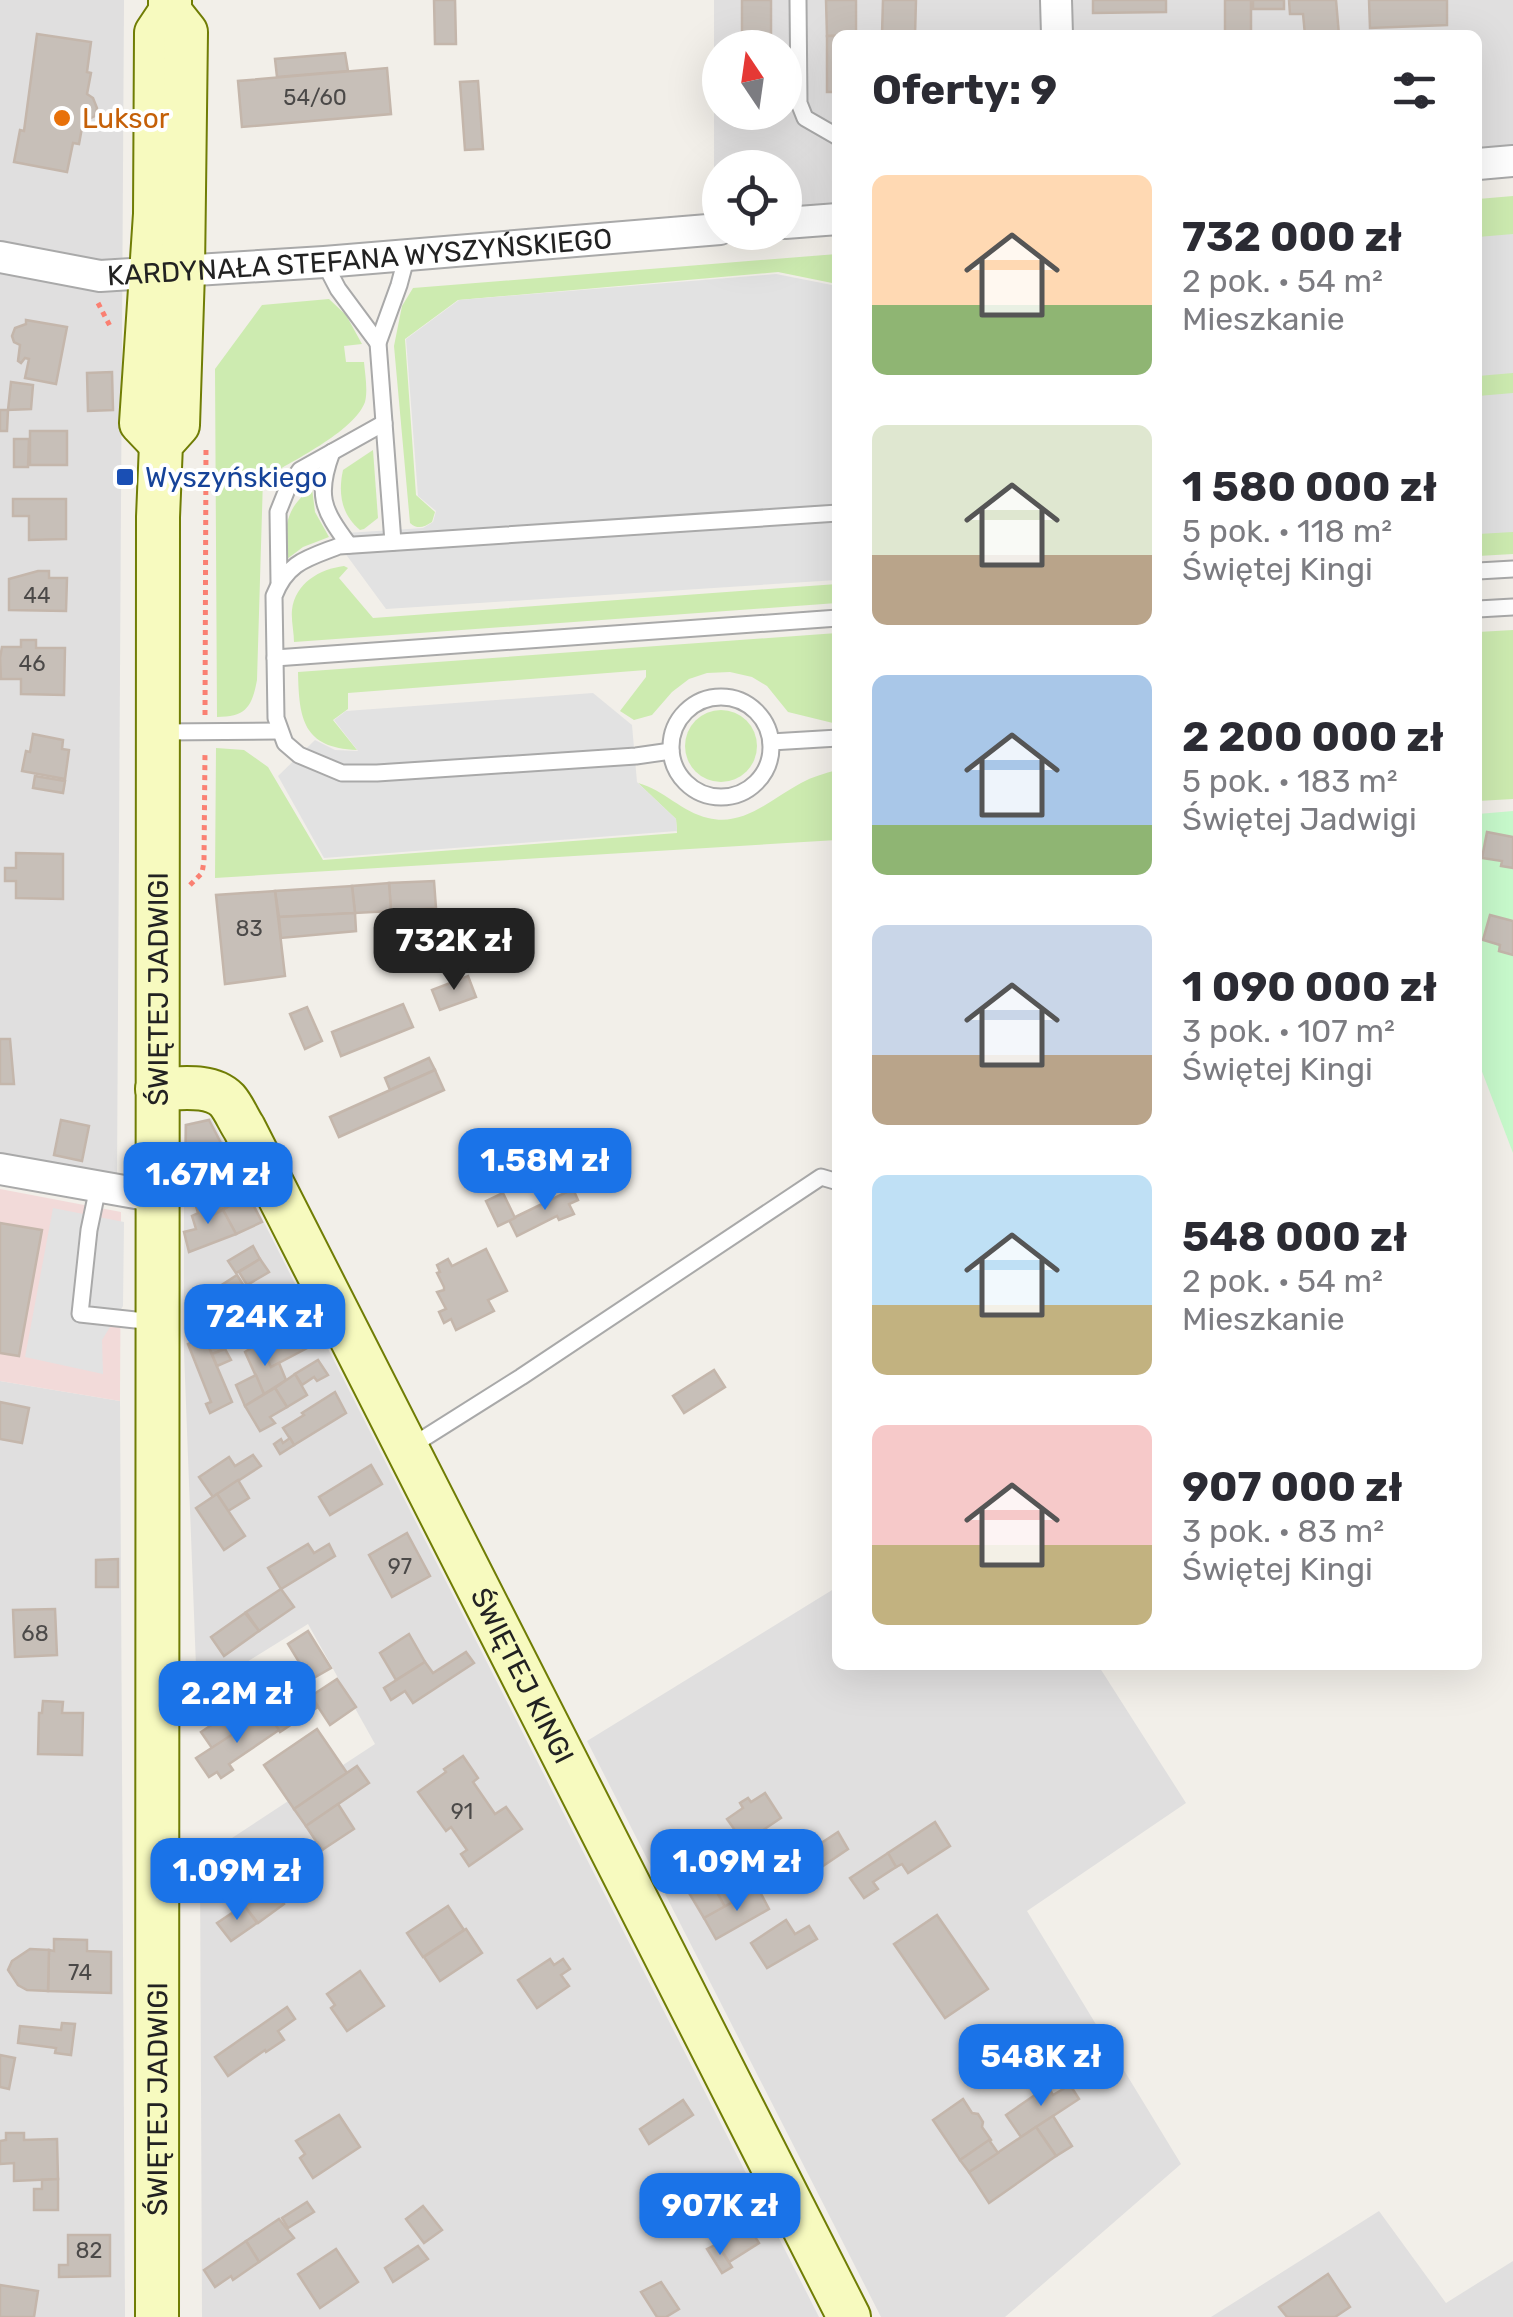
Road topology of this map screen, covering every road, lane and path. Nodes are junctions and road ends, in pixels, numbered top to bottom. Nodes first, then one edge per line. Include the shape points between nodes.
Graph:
1 (798, 0) edge
2 (1056, 0) edge
3 (170, 6) edge
4 (1057, 30) edge
5 (832, 133) edge
6 (1513, 161) edge
7 (1482, 164) edge
8 (832, 220) edge
9 (802, 222) edge
10 (702, 230) edge
11 (407, 255) junction
12 (0, 257) edge
13 (324, 262) junction
14 (167, 273) junction
15 (98, 294) dead end
16 (112, 329) dead end
17 (378, 344) junction
18 (384, 423) junction
19 (206, 446) dead end
20 (332, 452) junction
21 (832, 513) edge
22 (392, 542) junction
23 (349, 544) junction
24 (1513, 568) edge
25 (1482, 571) edge
26 (279, 582) junction
27 (1513, 607) edge
28 (1482, 609) edge
29 (832, 618) edge
30 (275, 658) junction
31 (205, 731) junction
32 (279, 731) junction
33 (158, 732) junction
34 (832, 738) edge
35 (771, 742) junction
36 (671, 751) junction
37 (184, 893) dead end
38 (157, 1088) junction
39 (0, 1169) edge
40 (832, 1180) edge
41 (98, 1186) junction
42 (158, 1198) junction
43 (158, 1322) junction
44 (407, 1449) junction
45 (157, 2317) edge
46 (850, 2317) edge

1 - 5 lane via 799,103 806,118
2 - 4 street
3 - 14 main road, ŚWIĘTEJ JADWIGI via 186,32
6 - 7 street
8 - 9 street
10 - 11 street, KARDYNAŁA STEFANA WYSZYŃSKIEGO
11 - 13 street, KARDYNAŁA STEFANA WYSZYŃSKIEGO
11 - 17 lane
12 - 14 street, KARDYNAŁA STEFANA WYSZYŃSKIEGO via 100,276
13 - 14 street, KARDYNAŁA STEFANA WYSZYŃSKIEGO
13 - 17 lane
14 - 33 main road, ŚWIĘTEJ JADWIGI via 178,425 161,444
15 - 16 path
17 - 18 lane
18 - 20 lane
18 - 22 lane
19 - 31 path
20 - 23 lane via 322,492
20 - 26 lane via 300,470 288,487 278,512
21 - 22 lane
22 - 23 lane
23 - 26 lane via 298,561
24 - 25 lane
26 - 30 lane
27 - 28 lane
29 - 30 lane
30 - 32 lane
31 - 32 lane
31 - 33 lane
31 - 37 path via 204,861
32 - 36 lane via 299,755 342,773
33 - 38 main road, ŚWIĘTEJ JADWIGI
34 - 35 lane
35 - 36 lane via 759,714 716,697 688,709
35 - 36 lane via 770,758 754,784 726,796 696,790
38 - 42 main road, ŚWIĘTEJ JADWIGI
38 - 44 main road, ŚWIĘTEJ KINGI via 204,1089 228,1102
39 - 41 street
40 - 44 lane via 822,1177 804,1188
41 - 42 street
41 - 43 lane via 80,1314
42 - 43 main road, ŚWIĘTEJ JADWIGI
43 - 45 main road, ŚWIĘTEJ JADWIGI
44 - 46 main road, ŚWIĘTEJ KINGI

